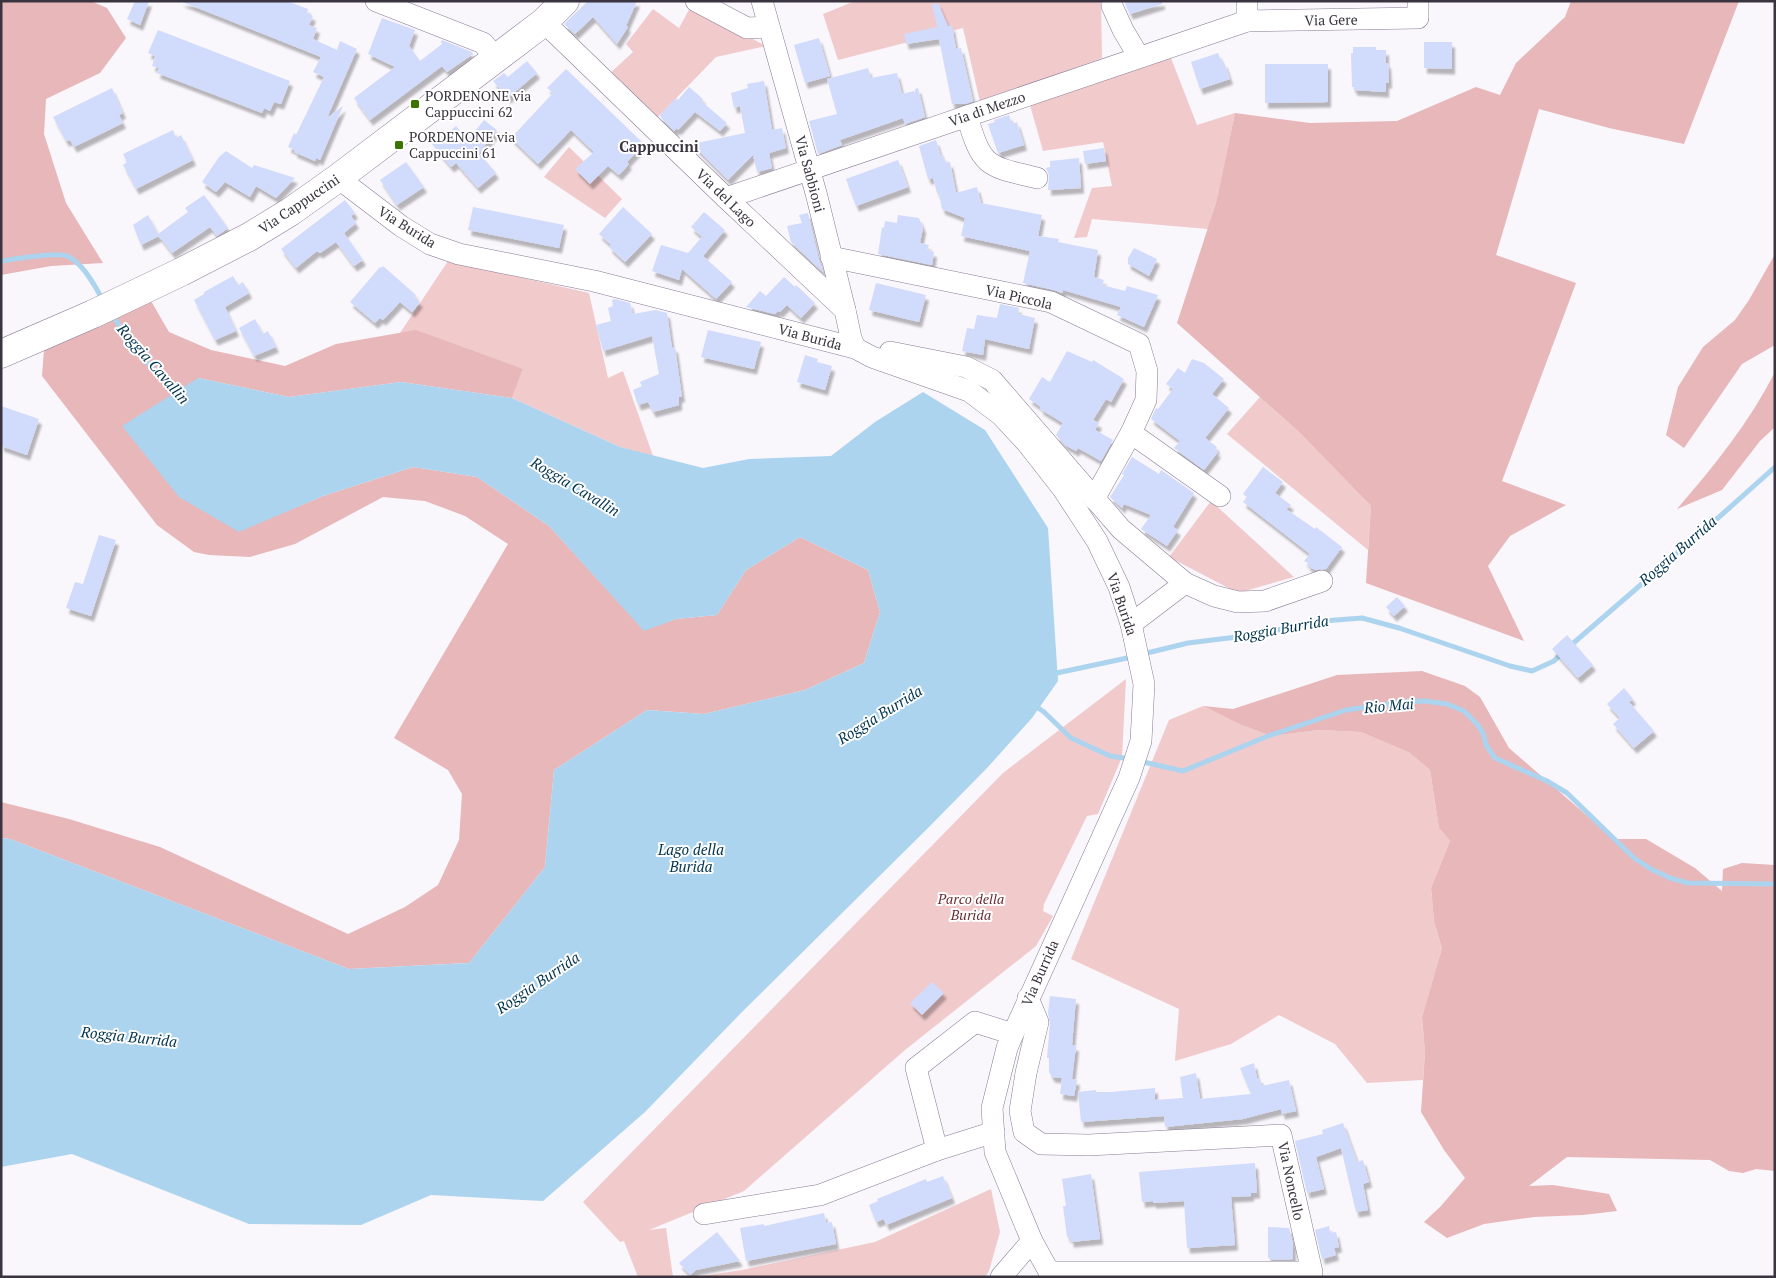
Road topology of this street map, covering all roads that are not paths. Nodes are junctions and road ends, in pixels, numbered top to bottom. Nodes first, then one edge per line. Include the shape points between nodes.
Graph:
1 (376, 1) edge
2 (564, 1) edge
3 (696, 1) edge
4 (762, 1) edge
5 (1418, 1) edge
6 (1112, 6) dead end
7 (1247, 11) edge
8 (544, 22) junction
9 (769, 27) junction
10 (1139, 57) junction
11 (496, 58) junction
12 (967, 116) junction
13 (809, 170) junction
14 (338, 178) junction
15 (1037, 178) dead end
16 (726, 198) junction
17 (831, 257) junction
18 (845, 310) junction
19 (855, 348) junction
20 (1, 354) edge
21 (1131, 432) junction
22 (1220, 496) dead end
23 (1094, 499) junction
24 (1322, 581) dead end
25 (1185, 582) junction
26 (1133, 633) junction
27 (1142, 671) joint
28 (1028, 998) junction
29 (1013, 1034) junction
30 (994, 1132) junction
31 (937, 1150) junction
32 (704, 1214) dead end
33 (1032, 1240) junction
34 (1050, 1274) edge
35 (1001, 1277) edge

1 - 11 street via 483,43
2 - 8 main road, Via Cappuccini
3 - 9 street via 747,28
4 - 9 street, Via Sabbioni
5 - 7 street, Via Gere via 1418,18
6 - 10 street
7 - 10 street, Via di Mezzo
8 - 11 main road, Via Cappuccini
8 - 16 street, Via del Lago
9 - 13 street, Via Sabbioni
10 - 12 street, Via di Mezzo
11 - 14 main road, Via Cappuccini
12 - 13 street, Via di Mezzo
12 - 15 street via 984,159 1001,169
13 - 16 street, Via di Mezzo
13 - 17 street, Via Sabbioni
14 - 19 street, Via Burida via 401,226 430,244 445,249 594,281
14 - 20 main road, Via Cappuccini via 238,244
16 - 18 street, Via del Lago
17 - 18 street, Via Sabbioni
17 - 21 street, Via Piccola via 1051,302 1139,344 1148,371 1146,400
18 - 19 street, Via Sabbioni
19 - 23 street via 868,347 966,367 992,380
19 - 26 street, Via Burida via 969,391 1001,415 1028,443 1098,541 1119,587
21 - 22 street
21 - 23 street, Via Piccola
23 - 25 street via 1121,529
24 - 25 street via 1265,601 1238,602 1214,596
25 - 26 street
26 - 27 street, Via Burida
27 - 28 street, Via Burrida via 1142,732 1135,760
28 - 29 street, Via Burrida
28 - 34 street, Via Noncello via 1038,1022 1020,1111 1024,1132 1041,1144 1089,1145 1281,1135 1312,1272
29 - 30 street, Via Burrida via 992,1108
29 - 31 street via 975,1022 916,1068
30 - 31 street
30 - 33 street, Via Burrida via 996,1152
31 - 32 street via 820,1195
33 - 34 street, Via Burrida
33 - 35 street

